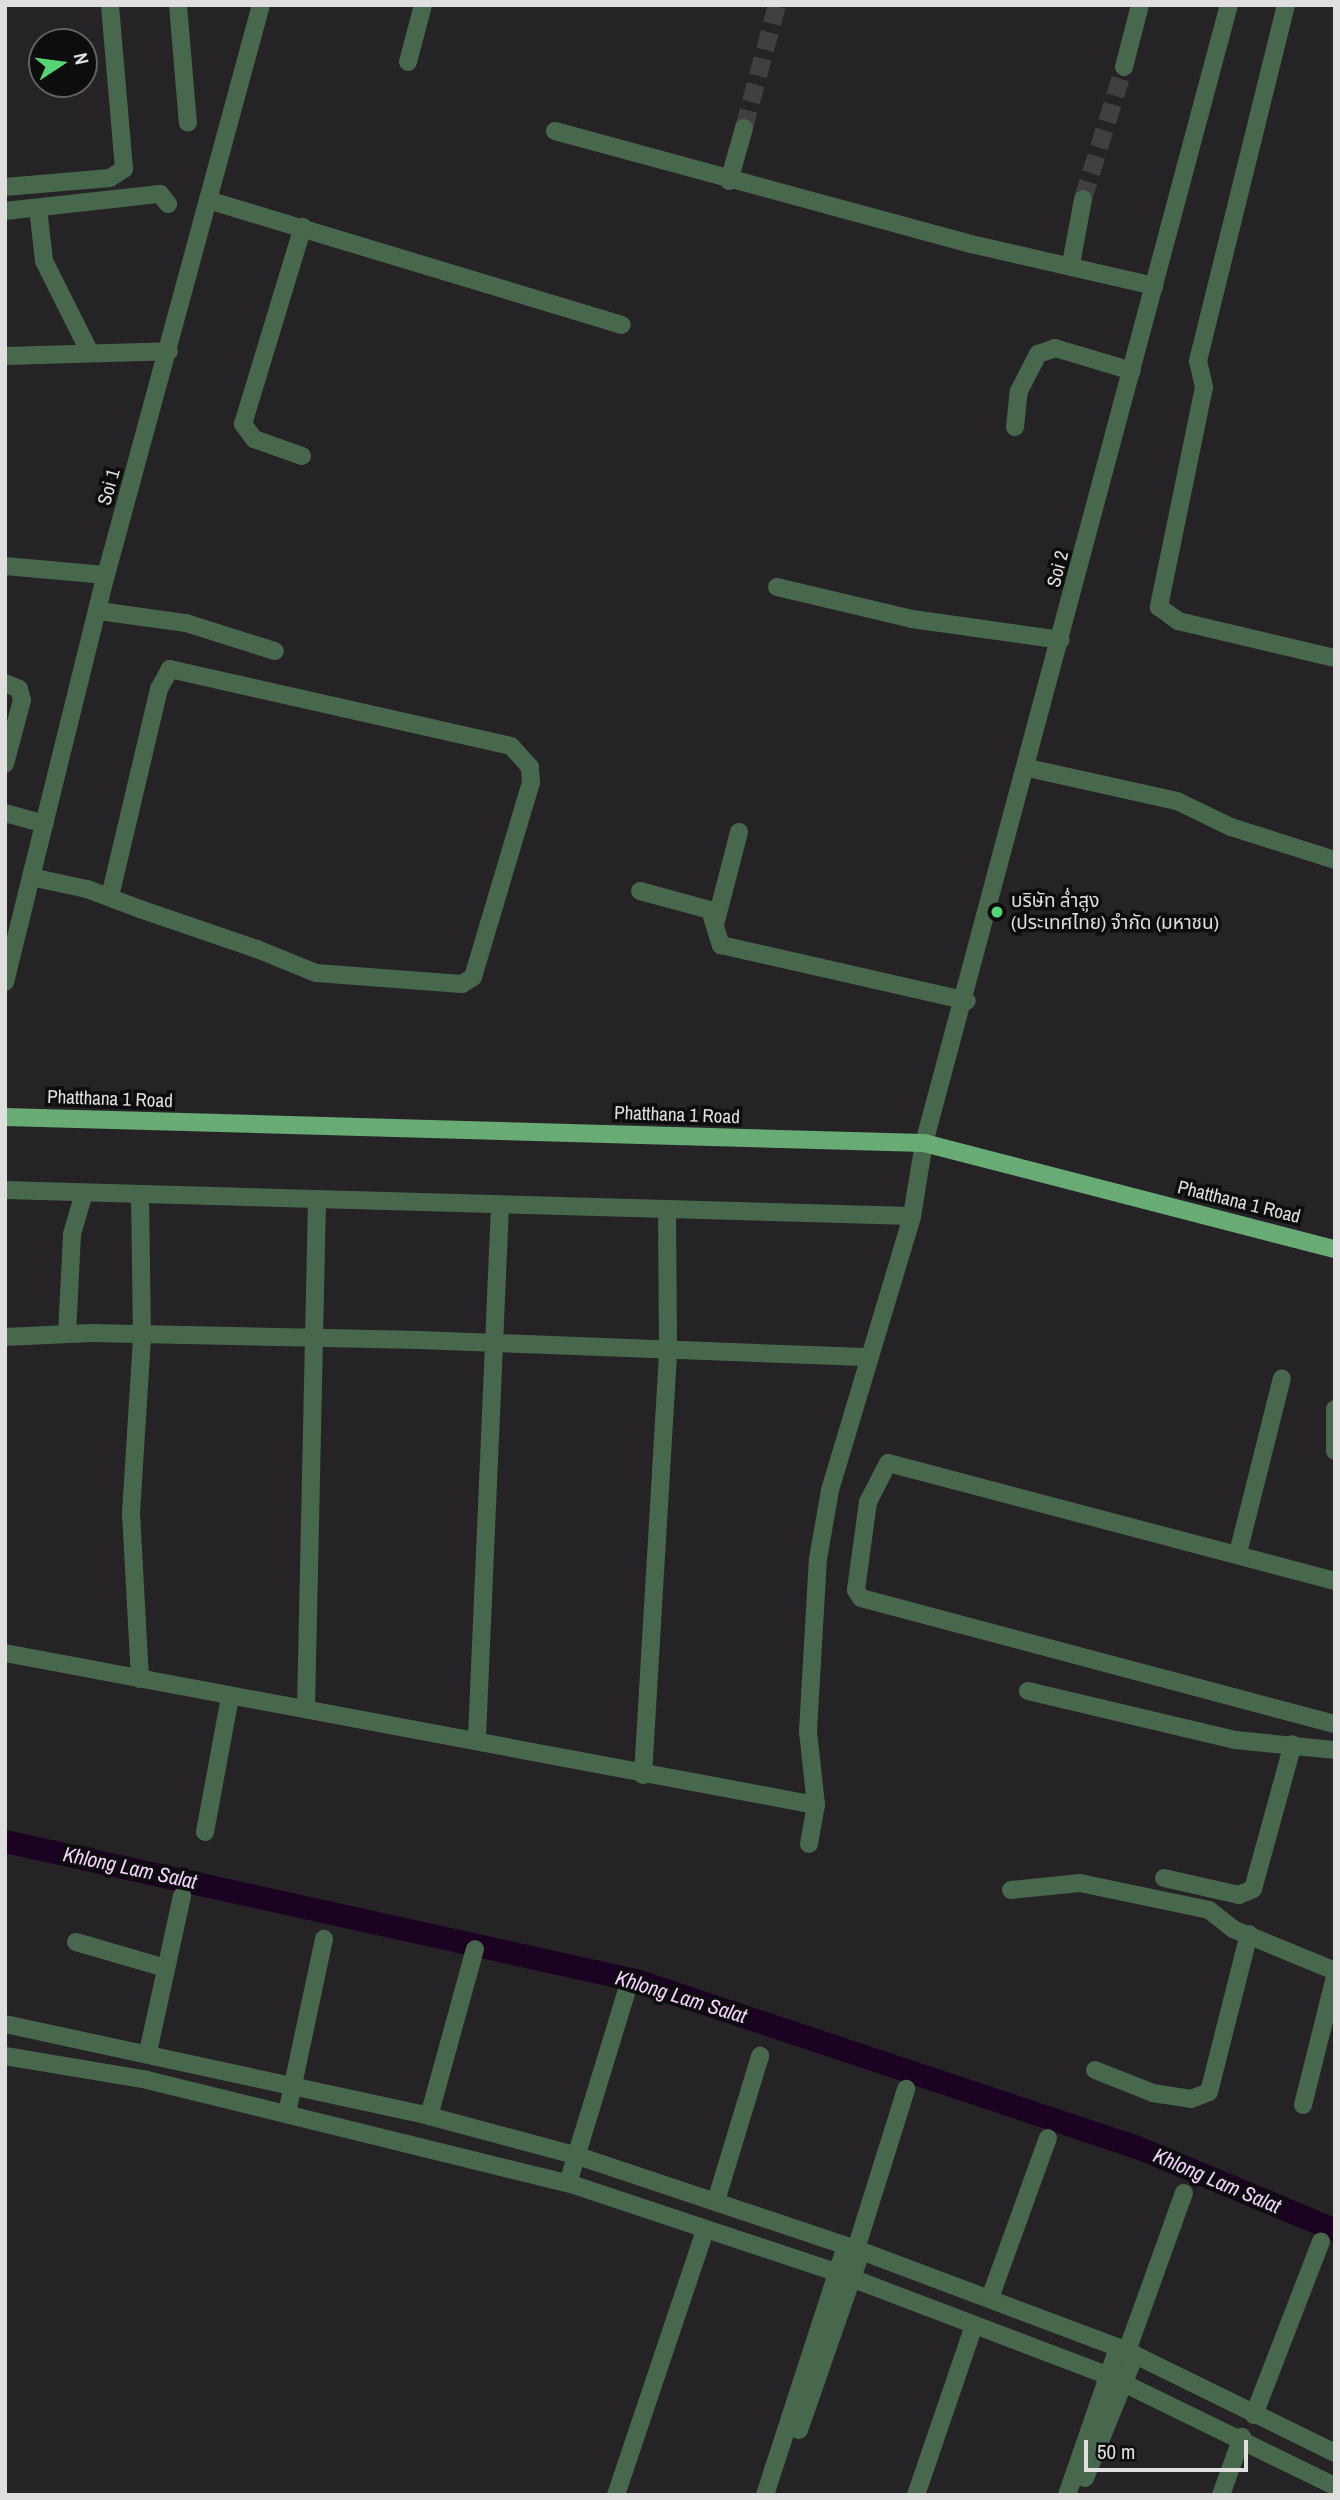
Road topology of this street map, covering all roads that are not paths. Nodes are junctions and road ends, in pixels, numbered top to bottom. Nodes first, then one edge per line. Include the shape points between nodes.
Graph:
1 (110, 5) edge
2 (178, 5) edge
3 (261, 5) edge
4 (423, 5) edge
5 (1140, 5) edge
6 (1229, 5) edge
7 (1286, 5) edge
8 (408, 62) dead end
9 (1124, 67) tunnel mouth
10 (188, 123) dead end
11 (744, 128) tunnel mouth
12 (555, 131) dead end
13 (729, 181) junction
14 (5, 187) edge
15 (1083, 199) tunnel mouth
16 (208, 200) junction
17 (168, 204) dead end
18 (38, 208) junction
19 (5, 211) edge
20 (303, 227) junction
21 (1071, 264) junction
22 (1154, 286) junction
23 (622, 326) dead end
24 (88, 349) junction
25 (169, 351) junction
26 (5, 356) edge
27 (1132, 371) junction
28 (1014, 427) dead end
29 (302, 456) dead end
30 (5, 566) edge
31 (106, 575) junction
32 (777, 587) dead end
33 (99, 611) junction
34 (1061, 640) junction
35 (275, 651) dead end
36 (1335, 658) edge
37 (5, 683) edge
38 (5, 764) edge
39 (1028, 768) junction
40 (5, 813) edge
41 (45, 824) junction
42 (739, 832) dead end
43 (1335, 860) edge
44 (31, 877) junction
45 (640, 891) dead end
46 (110, 897) junction
47 (716, 921) junction
48 (5, 982) edge
49 (967, 1001) junction
50 (5, 1117) edge
51 (924, 1143) junction
52 (5, 1190) edge
53 (83, 1193) junction
54 (140, 1194) junction
55 (317, 1199) junction
56 (500, 1205) junction
57 (667, 1209) junction
58 (912, 1216) junction
59 (1335, 1249) edge
60 (67, 1334) junction
61 (5, 1337) edge
62 (142, 1337) junction
63 (317, 1341) junction
64 (494, 1347) junction
65 (668, 1350) junction
66 (865, 1357) junction
67 (1282, 1378) dead end
68 (1335, 1409) edge
69 (1335, 1451) edge
70 (1238, 1553) junction
71 (1335, 1581) edge
72 (5, 1653) edge
73 (139, 1679) junction
74 (1028, 1690) dead end
75 (230, 1696) junction
76 (306, 1708) junction
77 (1335, 1724) edge
78 (477, 1738) junction
79 (1293, 1744) junction
80 (1335, 1750) edge
81 (643, 1775) junction
82 (816, 1805) junction
83 (205, 1832) dead end
84 (809, 1844) dead end
85 (1164, 1878) dead end
86 (1011, 1890) dead end
87 (182, 1896) dead end
88 (1249, 1934) junction
89 (324, 1939) dead end
90 (76, 1942) dead end
91 (475, 1949) dead end
92 (162, 1967) junction
93 (1335, 1971) edge
94 (1335, 1977) edge
95 (626, 1990) dead end
96 (5, 2024) edge
97 (148, 2052) junction
98 (5, 2056) edge
99 (760, 2056) dead end
100 (1095, 2070) dead end
101 (290, 2086) junction
102 (905, 2089) dead end
103 (1303, 2105) dead end
104 (287, 2113) junction
105 (429, 2116) junction
106 (1048, 2138) dead end
107 (575, 2155) junction
108 (568, 2183) junction
109 (1184, 2193) dead end
110 (716, 2202) junction
111 (705, 2230) junction
112 (1321, 2241) dead end
113 (854, 2249) junction
114 (845, 2275) junction
115 (990, 2298) junction
116 (979, 2328) junction
117 (1127, 2352) junction
118 (1115, 2379) junction
119 (1254, 2415) junction
120 (1247, 2439) junction
121 (1335, 2453) edge
122 (1335, 2486) edge
123 (615, 2495) edge
124 (765, 2495) edge
125 (777, 2495) edge
126 (916, 2495) edge
127 (926, 2495) edge
128 (1067, 2495) edge
129 (1079, 2495) edge
130 (1221, 2495) edge
131 (1231, 2495) edge

1 - 14 street via 124,169 110,178
2 - 10 street
3 - 16 street, Soi 1
4 - 8 street
5 - 9 street
6 - 22 street, Soi 2
7 - 36 street via 1198,361 1204,387 1159,607 1178,621
11 - 13 street
12 - 13 street
13 - 21 street
15 - 21 street
16 - 20 street
16 - 25 street, Soi 1
17 - 18 street via 160,194
18 - 19 street
18 - 24 street via 44,261
20 - 23 street
20 - 29 street via 243,424 254,439
21 - 22 street
22 - 27 street, Soi 2
24 - 25 street
24 - 26 street
25 - 31 street, Soi 1
27 - 28 street via 1055,348 1038,354 1019,391
27 - 34 street, Soi 2
30 - 31 street
31 - 33 street, Soi 1
32 - 34 street via 912,619
33 - 35 street via 186,624
33 - 41 street, Soi 1
34 - 39 street, Soi 2
37 - 38 street via 19,689 22,700
39 - 43 street via 1177,801 1231,827
39 - 49 street, Soi 2
40 - 41 street
41 - 44 street, Soi 1
42 - 47 street
44 - 46 street
44 - 48 street, Soi 1
45 - 47 street via 710,910
46 - 46 street via 316,973 462,984 473,977 531,783 530,767 511,746 170,669 159,689
47 - 49 street via 721,945
49 - 51 street, Soi 2
50 - 51 main road, Phatthana 1 Road
51 - 58 street, Soi 2
51 - 59 main road, Phatthana 1 Road
52 - 53 street
53 - 54 street
53 - 60 street via 72,1234
54 - 55 street
54 - 62 street
55 - 56 street
55 - 63 street
56 - 57 street
56 - 64 street
57 - 58 street
57 - 65 street
58 - 66 street, Soi 2
60 - 61 street
60 - 62 street
62 - 63 street
62 - 73 street via 131,1513
63 - 64 street
63 - 76 street
64 - 65 street
64 - 78 street
65 - 66 street
65 - 81 street
66 - 82 street, Soi 2 via 818,1559 808,1731
67 - 70 street
68 - 69 street
70 - 71 street
70 - 77 street via 888,1463 868,1502 856,1590 862,1598
72 - 73 street
73 - 75 street
74 - 79 street via 1236,1740
75 - 76 street
75 - 83 street
76 - 78 street
78 - 81 street
79 - 80 street
79 - 85 street via 1253,1889 1239,1895
81 - 82 street
82 - 84 street, Soi 2
86 - 88 street via 1080,1883 1209,1910
87 - 92 street
88 - 93 street
88 - 100 street via 1209,2092 1191,2099 1153,2093
89 - 101 street
90 - 92 street
91 - 105 street
92 - 97 street
94 - 103 street
95 - 107 street
96 - 97 street
97 - 101 street
98 - 104 street
99 - 110 street
101 - 104 street
101 - 105 street
102 - 113 street
104 - 108 street
105 - 107 street
106 - 115 street
107 - 108 street
107 - 110 street
108 - 111 street
109 - 117 street
110 - 113 street
111 - 114 street
111 - 123 street
112 - 119 street
113 - 114 street
113 - 115 street
114 - 116 street
114 - 124 street
114 - 125 street
115 - 117 street
116 - 118 street
116 - 126 street
116 - 127 street
117 - 118 street
117 - 119 street
118 - 120 street
118 - 128 street
118 - 129 street
119 - 121 street
120 - 122 street
120 - 130 street
120 - 131 street

